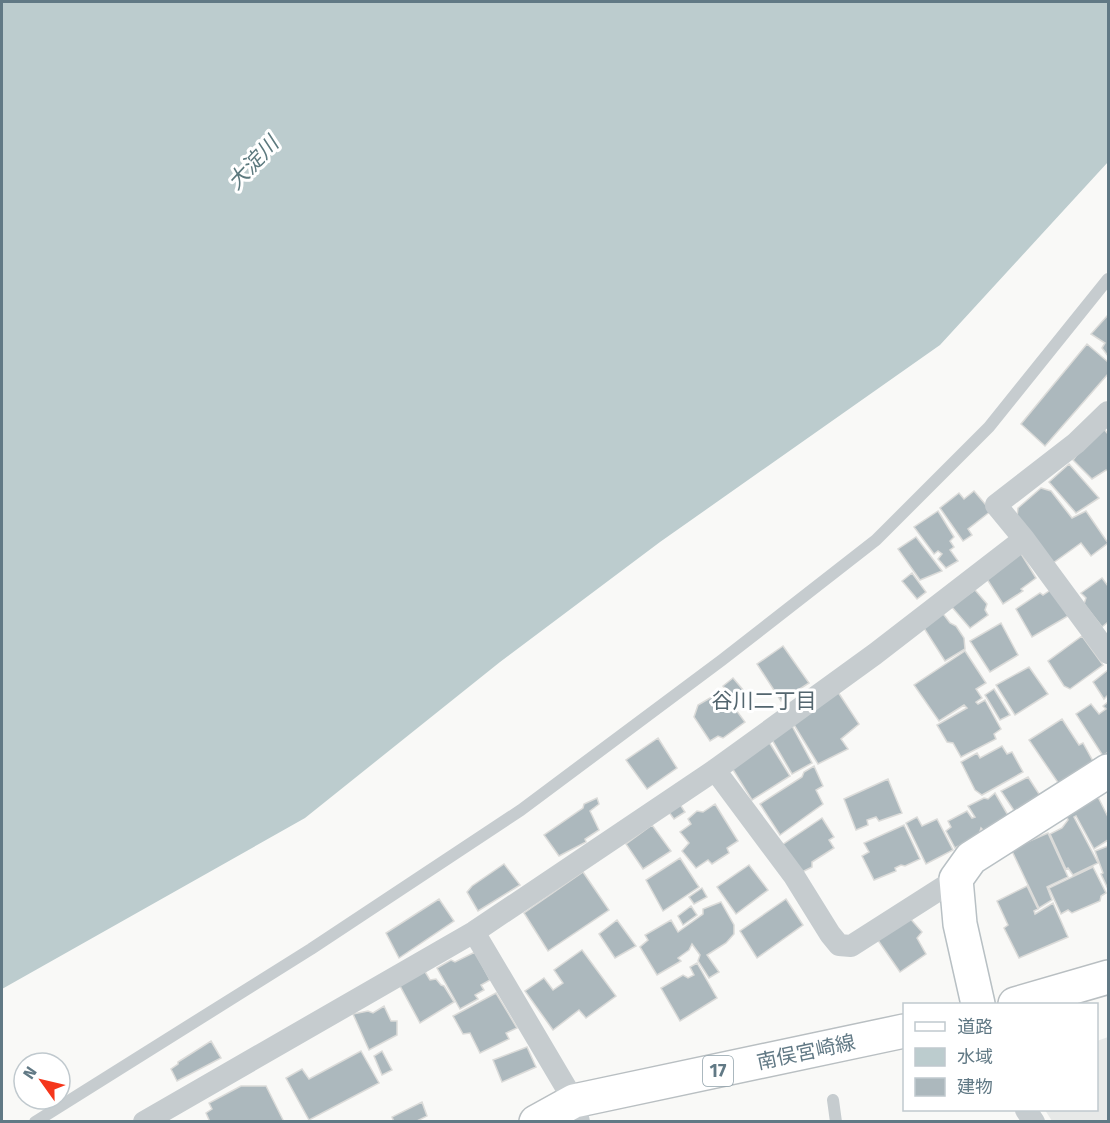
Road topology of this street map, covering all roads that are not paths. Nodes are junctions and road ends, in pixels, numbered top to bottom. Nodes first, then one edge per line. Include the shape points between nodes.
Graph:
1 (1108, 279) edge
2 (1108, 412) edge
3 (1024, 539) junction
4 (1108, 653) edge
5 (715, 770) junction
6 (1108, 771) edge
7 (956, 879) junction
8 (474, 932) junction
9 (1108, 977) edge
10 (978, 1003) edge
11 (1022, 1003) edge
12 (903, 1031) edge
13 (833, 1100) dead end
14 (577, 1112) edge
15 (169, 1115) edge
16 (35, 1122) edge
17 (144, 1122) edge
18 (536, 1122) edge
19 (836, 1122) edge

1 - 16 lane via 990,427 876,540 521,810 311,949
2 - 3 street via 1076,443 996,505
3 - 4 street
3 - 5 street
5 - 7 street via 794,876 839,945 850,946
5 - 8 street
6 - 7 main road via 971,858
7 - 10 main road via 960,924
8 - 14 street
8 - 15 street
9 - 11 main road
12 - 14 main road, 南俣宮崎線 / 17
13 - 19 lane
14 - 18 main road, 南俣宮崎線 / 17
15 - 17 street

